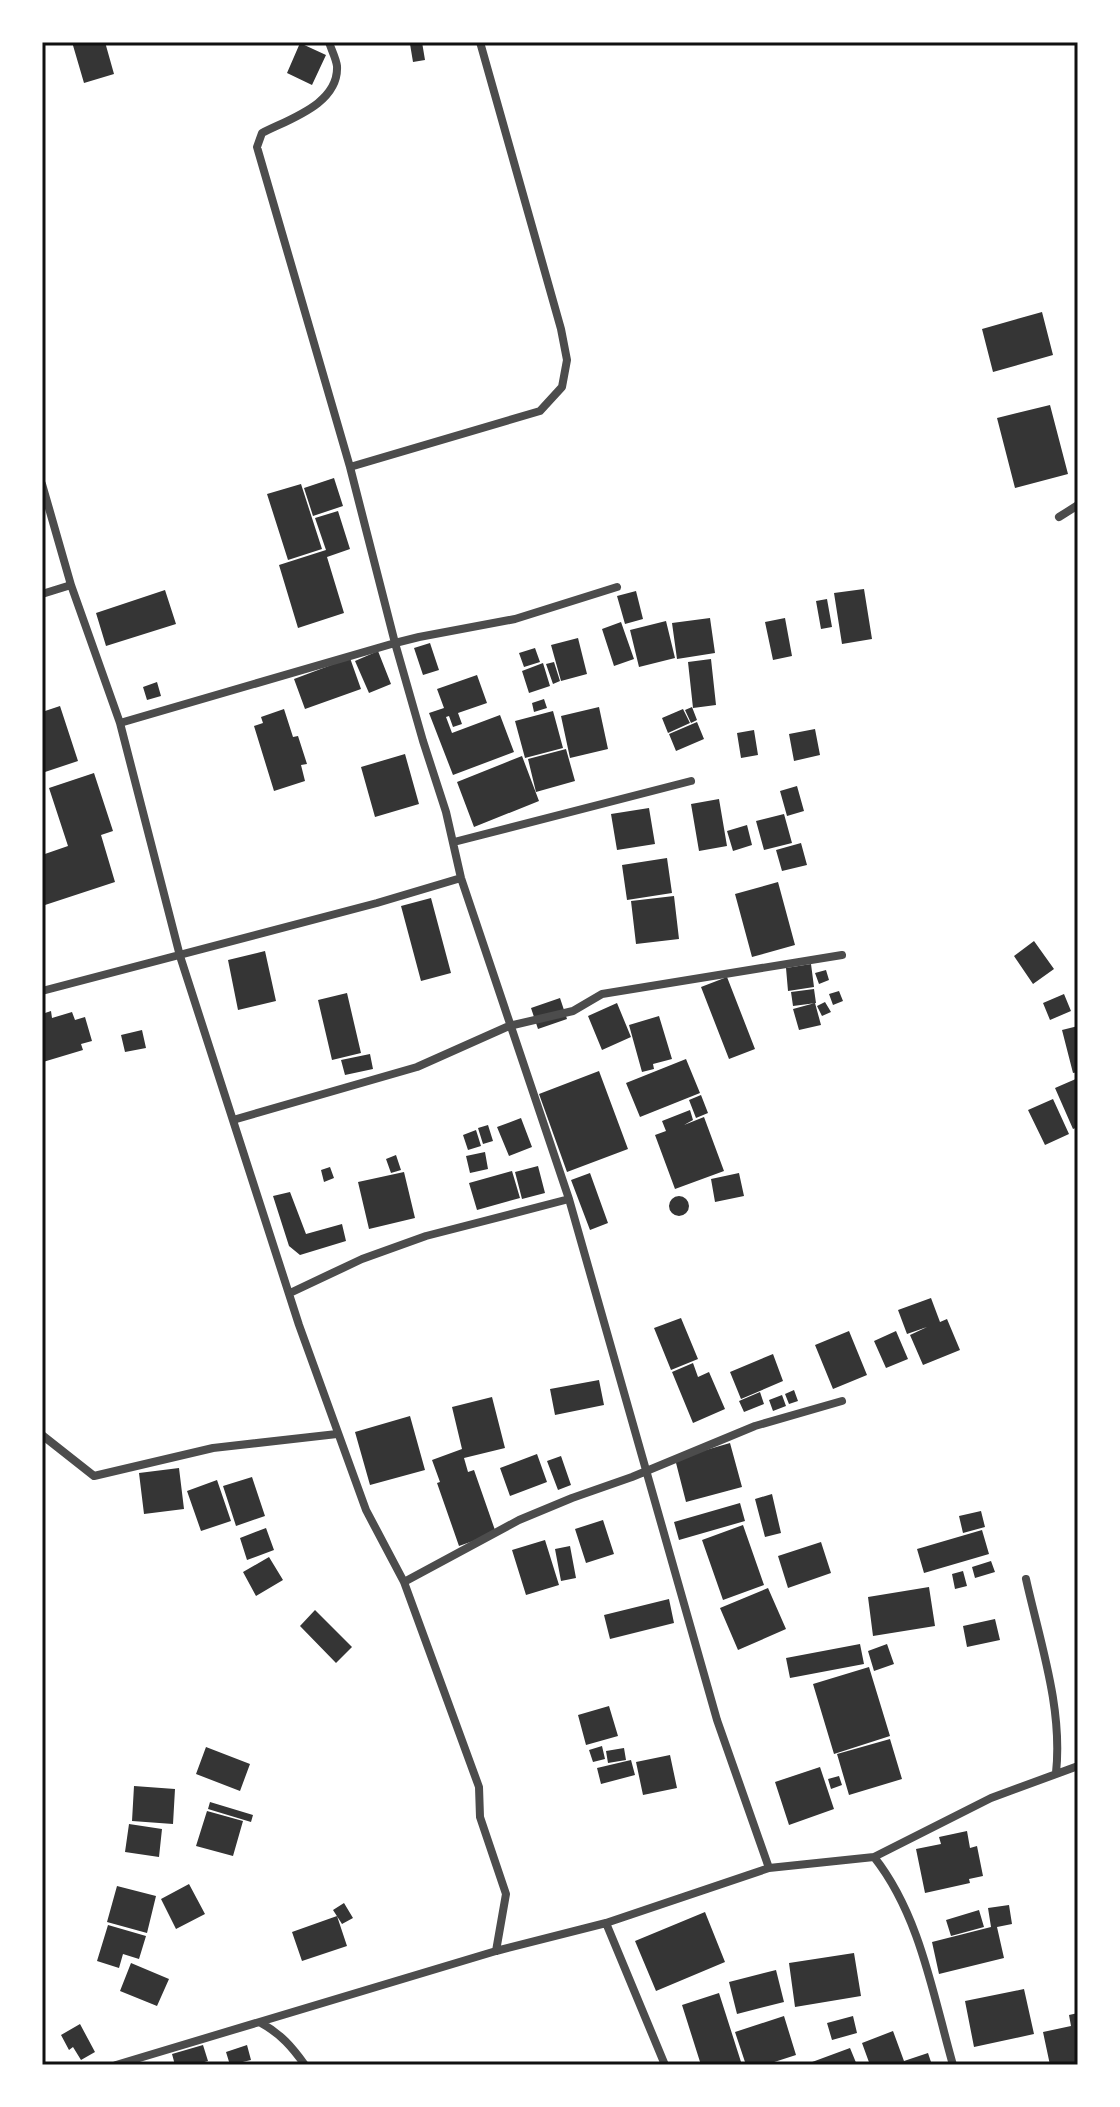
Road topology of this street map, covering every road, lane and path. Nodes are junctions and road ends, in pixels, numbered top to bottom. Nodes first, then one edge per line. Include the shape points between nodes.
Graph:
1 (329, 42) edge
2 (480, 42) edge
3 (350, 467) junction
4 (42, 484) edge
5 (1078, 505) edge
6 (1059, 517) dead end
7 (71, 585) junction
8 (617, 587) dead end
9 (42, 594) edge
10 (395, 643) junction
11 (120, 723) junction
12 (691, 781) dead end
13 (454, 842) junction
14 (461, 878) junction
15 (842, 955) dead end
16 (180, 956) junction
17 (42, 991) edge
18 (509, 1026) junction
19 (233, 1120) junction
20 (569, 1199) junction
21 (290, 1293) junction
22 (842, 1401) dead end
23 (337, 1434) junction
24 (42, 1435) edge
25 (646, 1471) junction
26 (1026, 1579) dead end
27 (404, 1582) junction
28 (1078, 1766) edge
29 (1056, 1773) junction
30 (874, 1857) junction
31 (769, 1868) junction
32 (606, 1923) junction
33 (496, 1951) junction
34 (261, 2023) junction
35 (116, 2065) edge
36 (305, 2065) edge
37 (665, 2065) edge
38 (953, 2065) edge

1 - 3 street via 337,65 333,86 321,102 262,133 257,147
2 - 3 street via 561,329 567,360 562,387 540,411
3 - 10 street
4 - 7 street
5 - 6 street
7 - 9 street
7 - 11 street
8 - 10 street via 515,619
10 - 11 street
10 - 13 street
11 - 16 street
12 - 13 street
13 - 14 street
14 - 16 street
14 - 18 street
15 - 18 street via 602,994 573,1011
16 - 17 street
16 - 19 street
18 - 19 street via 417,1067
18 - 20 street
19 - 21 street
20 - 21 street via 426,1236
20 - 25 street
21 - 23 street
22 - 25 street via 755,1426
23 - 24 street via 213,1448 94,1476
23 - 27 street via 366,1510
25 - 27 street via 519,1520
25 - 31 street via 717,1720
26 - 29 street via 1056,1721
27 - 33 street via 479,1787 480,1817 506,1894
28 - 29 street
29 - 30 street via 991,1798
30 - 31 street
30 - 38 street via 917,1937
31 - 32 street
32 - 33 street
32 - 37 street
33 - 34 street
34 - 35 street
34 - 36 street via 284,2038

